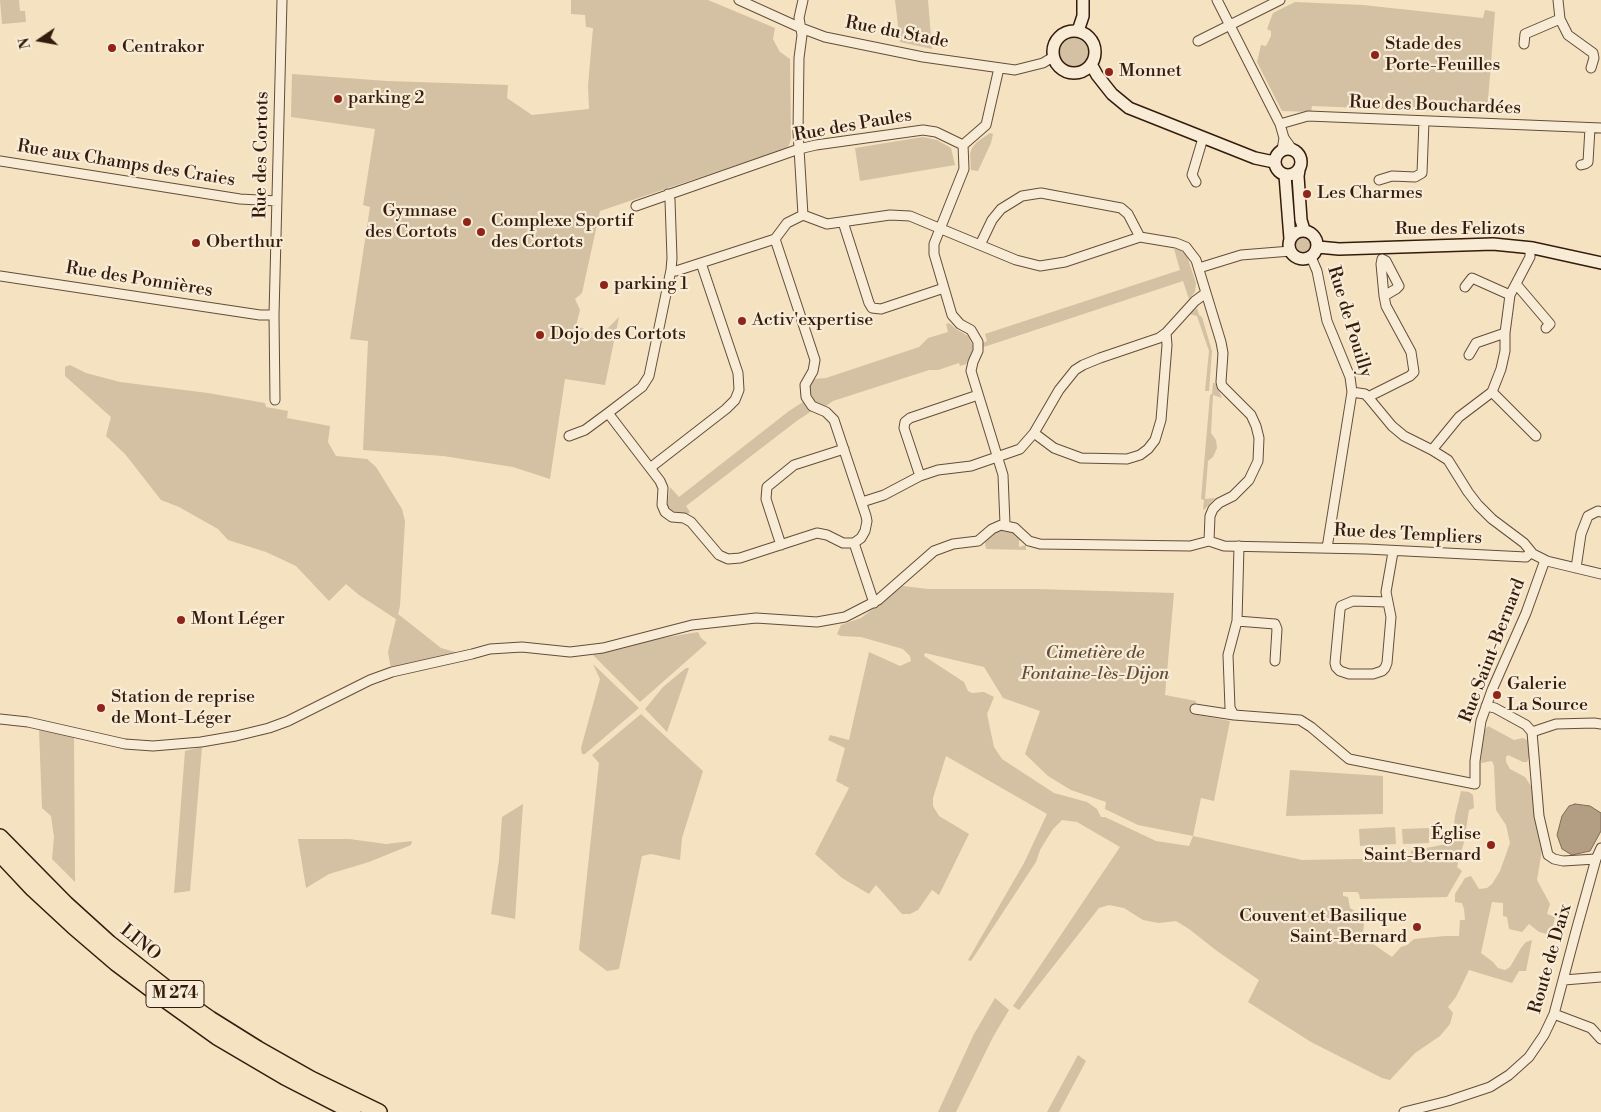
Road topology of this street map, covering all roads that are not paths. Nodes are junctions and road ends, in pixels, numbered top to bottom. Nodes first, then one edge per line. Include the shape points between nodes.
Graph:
1 (282, 0) edge
2 (739, 0) edge
3 (803, 0) edge
4 (1083, 0) edge
5 (1217, 0) edge
6 (1280, 0) edge
7 (1558, 0) edge
8 (1560, 19) junction
9 (1230, 26) junction
10 (801, 28) junction
11 (1078, 31) junction
12 (1198, 41) dead end
13 (1524, 44) dead end
14 (1053, 57) junction
15 (1091, 64) junction
16 (999, 68) junction
17 (1591, 68) dead end
18 (1424, 121) junction
19 (1280, 124) junction
20 (1590, 128) junction
21 (1601, 128) edge
22 (1202, 138) junction
23 (963, 145) junction
24 (799, 149) junction
25 (1287, 150) junction
26 (0, 160) edge
27 (1274, 162) junction
28 (1581, 164) dead end
29 (1299, 170) junction
30 (1285, 175) junction
31 (1379, 180) dead end
32 (1196, 182) dead end
33 (668, 194) junction
34 (278, 201) junction
35 (636, 206) dead end
36 (804, 215) junction
37 (843, 222) junction
38 (940, 228) junction
39 (1304, 230) junction
40 (1140, 237) junction
41 (775, 239) junction
42 (980, 244) junction
43 (1290, 245) junction
44 (1318, 247) junction
45 (1530, 248) junction
46 (1382, 253) junction
47 (1311, 257) junction
48 (701, 263) junction
49 (1601, 264) edge
50 (1199, 268) junction
51 (671, 270) junction
52 (0, 276) edge
53 (1516, 284) junction
54 (1465, 287) dead end
55 (944, 288) junction
56 (1206, 293) junction
57 (1510, 295) junction
58 (1384, 296) junction
59 (274, 315) junction
60 (1546, 328) dead end
61 (1166, 333) junction
62 (1505, 333) junction
63 (1469, 354) dead end
64 (1352, 392) junction
65 (1492, 392) junction
66 (978, 396) junction
67 (1368, 397) junction
68 (275, 400) dead end
69 (608, 413) junction
70 (1034, 433) junction
71 (569, 436) dead end
72 (1536, 436) dead end
73 (844, 449) junction
74 (1432, 450) junction
75 (998, 457) junction
76 (650, 468) junction
77 (920, 476) junction
78 (862, 502) junction
79 (1601, 512) edge
80 (1005, 524) junction
81 (1209, 541) junction
82 (854, 543) junction
83 (781, 545) junction
84 (1239, 546) junction
85 (1327, 548) junction
86 (1393, 552) junction
87 (1530, 553) junction
88 (1544, 560) junction
89 (1576, 568) junction
90 (1601, 574) edge
91 (1388, 602) junction
92 (874, 603) junction
93 (1237, 621) junction
94 (1275, 661) dead end
95 (1486, 706) junction
96 (1195, 709) dead end
97 (1234, 715) junction
98 (0, 719) edge
99 (1601, 724) edge
100 (1532, 732) junction
101 (0, 838) edge
102 (1601, 848) edge
103 (0, 854) edge
104 (1596, 859) junction
105 (1601, 977) edge
106 (1564, 980) junction
107 (1554, 1014) junction
108 (1601, 1039) edge
109 (353, 1112) edge
110 (379, 1112) edge
111 (1404, 1112) edge

1 - 34 street, Rue des Cortots
2 - 10 street, Rue du Stade
3 - 10 street via 799,18
4 - 11 street via 1083,16
5 - 9 street
6 - 9 street
7 - 8 street
8 - 13 street via 1525,34
8 - 17 street via 1568,35 1593,53
9 - 12 street
9 - 19 street
10 - 16 street, Rue du Stade via 825,37 923,57
10 - 24 street
11 - 14 street via 1064,32 1054,42
11 - 15 street via 1094,44
14 - 15 street via 1058,67 1068,73 1081,72
14 - 16 street, Rue du Stade via 1015,70
15 - 22 street via 1112,94 1129,108
16 - 23 street via 986,125
18 - 19 street, Rue des Bouchardées via 1308,116
18 - 20 street, Rue des Bouchardées
18 - 31 street via 1422,172 1415,177 1392,176
19 - 25 street
20 - 21 street, Rue des Bouchardées
20 - 28 street via 1588,162
22 - 27 street
22 - 32 street via 1192,175
23 - 24 street, Rue des Paules via 936,132 923,130
23 - 38 street via 964,170
24 - 33 street, Rue des Paules
24 - 36 street
25 - 27 street via 1277,154
25 - 29 street via 1296,151 1301,158
26 - 34 street, Rue aux Champs des Craies via 240,199
27 - 30 street via 1277,170
29 - 30 street via 1293,175
29 - 39 street
30 - 43 street
33 - 35 street, Rue des Paules
33 - 51 street
34 - 59 street, Rue des Cortots
36 - 37 street via 827,224
36 - 41 street via 787,223
37 - 38 street via 899,214
37 - 55 street via 872,308 881,309
38 - 42 street
38 - 55 street via 934,254
39 - 43 street via 1295,233
39 - 44 street via 1316,237
40 - 42 street via 1065,262 1040,266 1016,260
40 - 42 street via 1122,208 1041,193 1022,196 1001,209
40 - 50 street via 1186,247
41 - 48 street
41 - 73 street via 814,360 813,371 805,385 806,397 814,407 834,420
43 - 47 street via 1298,258
43 - 50 street
44 - 46 street, Rue des Felizots
44 - 47 street
45 - 46 street, Rue des Felizots via 1493,244
45 - 49 street, Rue des Felizots
45 - 53 street via 1530,257
46 - 58 street
46 - 58 street via 1399,286
47 - 64 street, Rue de Pouilly via 1327,321 1350,377
48 - 51 street
48 - 76 street via 738,373 739,390 726,409
50 - 56 street
51 - 69 street via 648,379
52 - 59 street, Rue des Ponnières
53 - 57 street
53 - 60 street via 1550,324
54 - 57 street via 1472,278
55 - 66 street via 954,318 977,337 978,351 971,371
56 - 61 street
56 - 81 street via 1222,342 1222,386 1251,415 1260,445 1258,461 1249,480 1213,509
57 - 62 street
58 - 67 street via 1386,306 1411,352 1414,372
59 - 68 street, Rue des Cortots
61 - 70 street via 1075,370 1059,390
61 - 70 street via 1161,420 1156,440 1148,449 1127,459 1081,458 1054,448
62 - 63 street via 1476,342
62 - 65 street via 1502,369
64 - 67 street, Rue de Pouilly
64 - 85 street
65 - 72 street
65 - 74 street via 1459,417
66 - 75 street
66 - 77 street via 905,422 904,428
67 - 74 street, Rue de Pouilly via 1404,436
69 - 71 street via 585,430
69 - 76 street
70 - 75 street via 1020,450
73 - 78 street
73 - 83 street via 794,466 767,487 766,499
74 - 87 street, Rue de Pouilly via 1448,460 1483,510 1524,543
75 - 77 street
75 - 80 street via 1004,483
76 - 83 street via 662,484 665,512 691,522 719,555 728,559 740,558
77 - 78 street via 884,495
78 - 82 street via 867,527 863,536
79 - 89 street via 1588,516 1581,534
80 - 81 street via 1015,528 1029,541 1040,544 1190,546
80 - 92 street via 992,529 978,541 934,551
81 - 84 street, Rue des Templiers
82 - 83 street via 843,543 820,533
82 - 92 street
84 - 85 street, Rue des Templiers
84 - 93 street
85 - 86 street, Rue des Templiers
86 - 87 street, Rue des Templiers via 1526,557
86 - 91 street via 1386,592
87 - 88 street
88 - 89 street
88 - 95 street, Rue Saint-Bernard via 1526,613
89 - 90 street
91 - 91 street via 1352,601 1342,606 1335,663 1340,671 1373,674 1385,668 1390,618
92 - 98 street via 845,617 821,622 756,618 681,628 603,648 570,652 522,647 490,649 378,677 269,728 201,742 153,746 125,744 28,722
93 - 94 street via 1275,624
93 - 97 street via 1228,655 1230,708
95 - 97 street, Rue Saint-Bernard via 1475,761 1475,784 1349,759 1300,720
95 - 100 street via 1526,724
96 - 97 street
99 - 100 street via 1556,724
100 - 104 street via 1539,816 1548,856 1562,861
101 - 110 highway, LINO / M 274 via 73,910 166,988 258,1049
102 - 104 street, Route de Daix
103 - 109 highway, LINO / M 274 via 74,927 160,996 234,1047
104 - 106 street, Route de Daix
105 - 106 street
106 - 107 street, Route de Daix
107 - 108 street via 1590,1028
107 - 111 street, Route de Daix via 1529,1057 1502,1080 1484,1090

